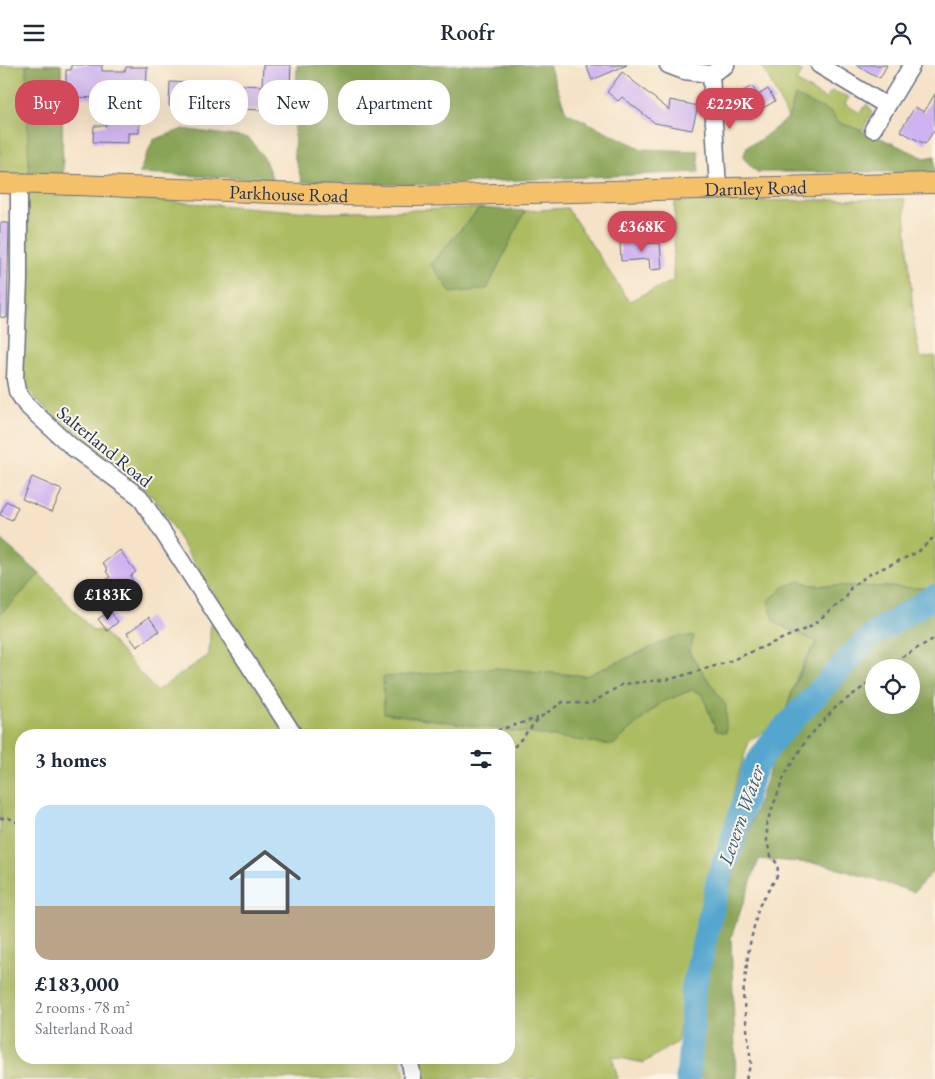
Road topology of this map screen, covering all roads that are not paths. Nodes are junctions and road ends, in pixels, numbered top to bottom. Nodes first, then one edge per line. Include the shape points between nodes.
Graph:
1 (668, 65) edge
2 (726, 65) edge
3 (819, 65) edge
4 (912, 65) edge
5 (711, 75) junction
6 (887, 106) junction
7 (873, 129) dead end
8 (10, 183) edge
9 (935, 183) edge
10 (718, 188) junction
11 (576, 192) joint
12 (289, 729) edge
13 (410, 1064) edge
14 (413, 1079) edge

1 - 5 street
2 - 5 street
3 - 6 street
4 - 6 street
5 - 10 street
6 - 7 street
8 - 11 main road, Parkhouse Road via 348,196
8 - 12 street, Salterland Road via 19,280 17,391 26,405 72,447 140,497
9 - 10 main road, Darnley Road
10 - 11 main road, Darnley Road
13 - 14 street

